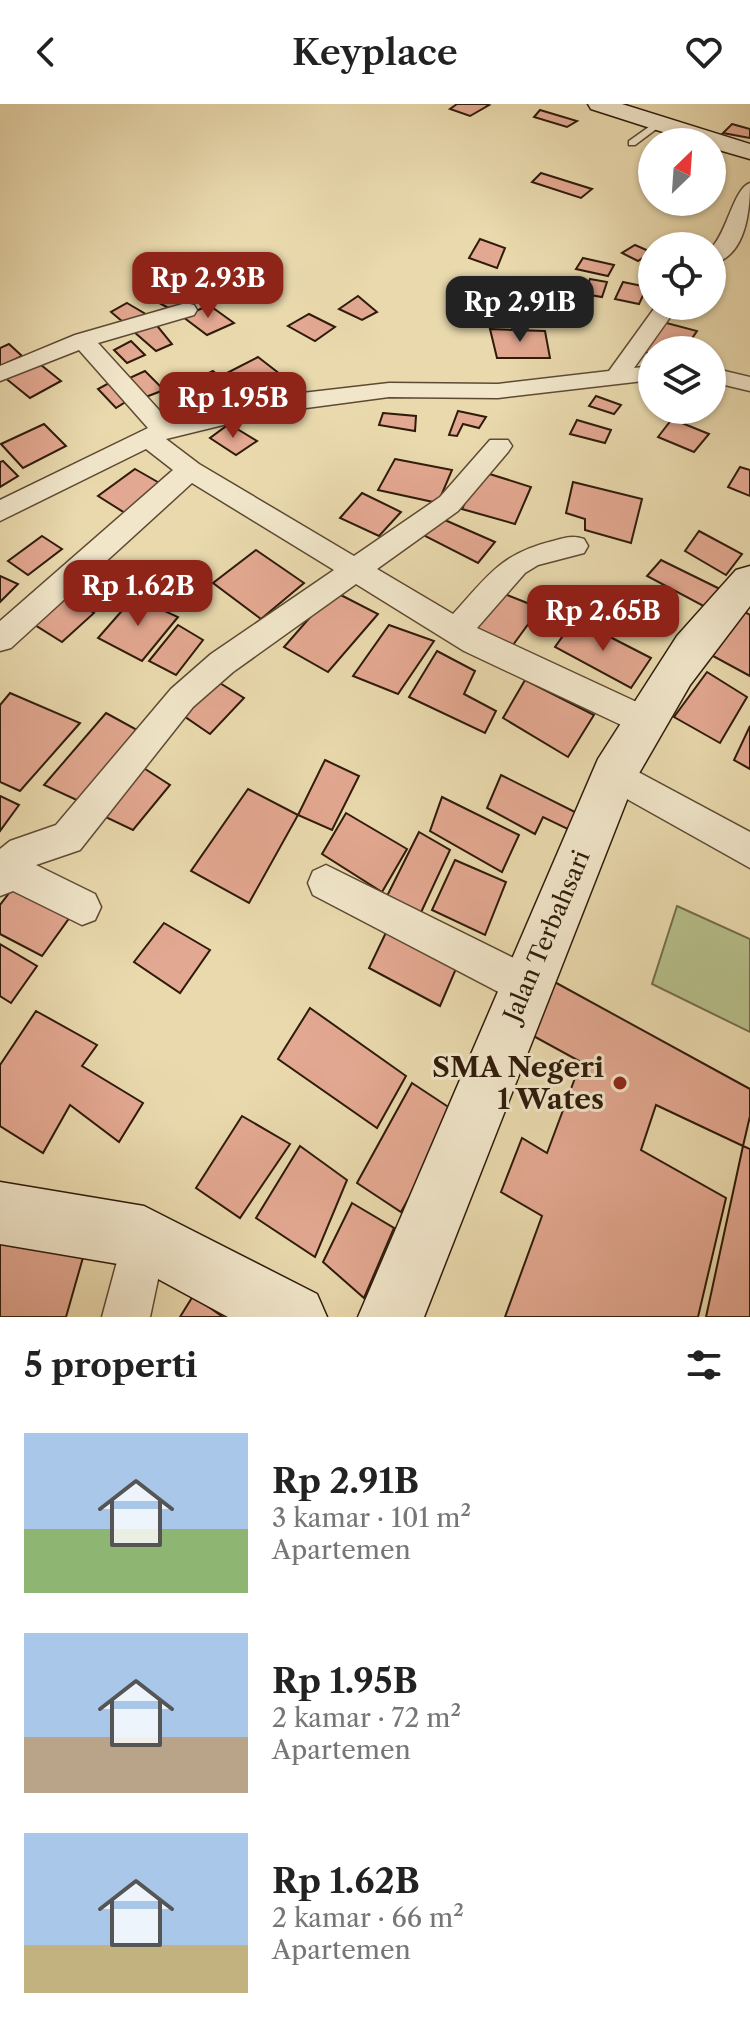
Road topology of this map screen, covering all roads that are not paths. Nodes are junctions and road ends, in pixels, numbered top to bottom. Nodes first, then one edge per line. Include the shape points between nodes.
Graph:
1 (599, 104) edge
2 (660, 122) junction
3 (632, 143) dead end
4 (750, 152) edge
5 (750, 189) edge
6 (726, 244) edge
7 (186, 310) dead end
8 (657, 320) edge
9 (83, 340) junction
10 (0, 374) edge
11 (638, 375) edge
12 (616, 377) junction
13 (726, 378) edge
14 (750, 384) edge
15 (156, 434) junction
16 (499, 446) dead end
17 (190, 470) junction
18 (0, 511) edge
19 (574, 546) dead end
20 (354, 571) junction
21 (750, 581) edge
22 (456, 631) junction
23 (0, 639) edge
24 (645, 721) junction
25 (614, 774) junction
26 (750, 851) edge
27 (2, 872) edge
28 (326, 883) dead end
29 (82, 907) dead end
30 (526, 985) junction
31 (0, 1213) edge
32 (144, 1237) junction
33 (126, 1317) edge
34 (294, 1317) edge
35 (391, 1317) edge

1 - 2 street
2 - 3 lane
2 - 4 street
5 - 6 street
7 - 9 street
8 - 12 street
9 - 10 street
9 - 15 street
11 - 12 street
12 - 15 street via 498,391 389,390 324,398 276,404
13 - 14 street
15 - 17 street
15 - 18 street
16 - 20 street via 449,504
17 - 20 street
17 - 23 street
19 - 22 street via 515,566
20 - 22 street
20 - 27 street via 222,663 182,698 68,838 23,853
21 - 24 street, Jalan Terbahsari via 695,645
22 - 24 street
24 - 25 street, Jalan Terbahsari
25 - 26 street
25 - 30 street, Jalan Terbahsari
27 - 29 street
28 - 30 street
30 - 35 street, Jalan Terbahsari
31 - 32 street
32 - 33 street
32 - 34 street

